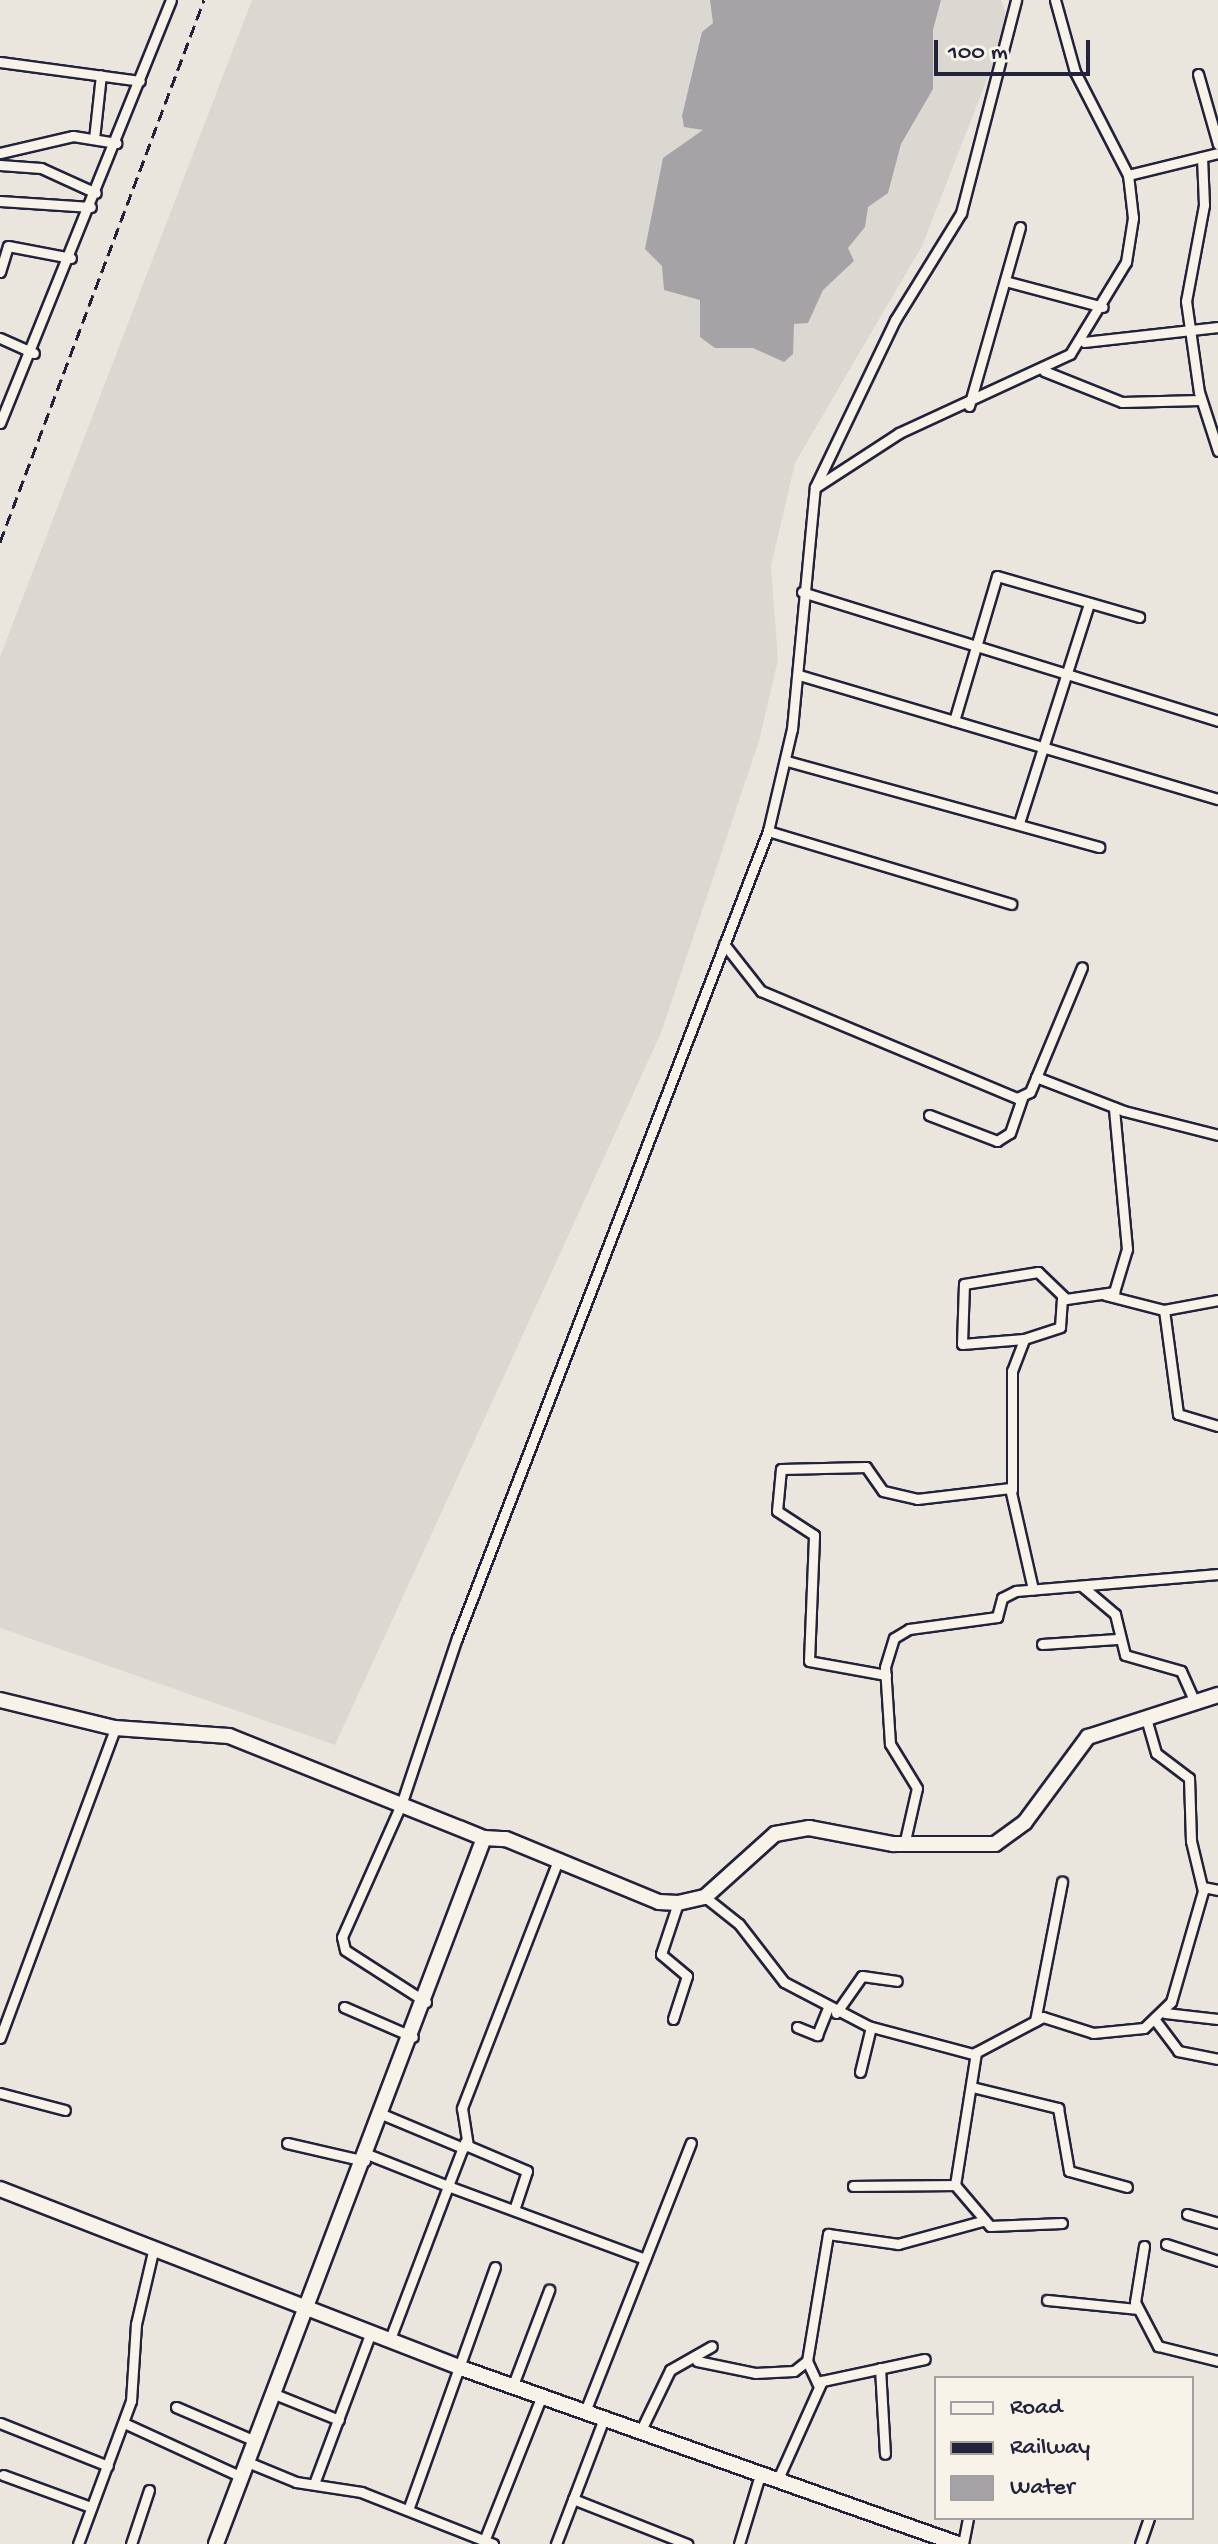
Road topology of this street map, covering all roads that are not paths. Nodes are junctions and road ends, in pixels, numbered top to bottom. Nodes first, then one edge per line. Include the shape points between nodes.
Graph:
1 (171, 0) edge
2 (1016, 0) edge
3 (1055, 0) edge
4 (0, 62) edge
5 (1198, 74) dead end
6 (101, 75) junction
7 (140, 81) junction
8 (94, 139) junction
9 (116, 143) junction
10 (1218, 144) edge
11 (0, 153) edge
12 (1218, 153) edge
13 (1202, 157) junction
14 (0, 165) edge
15 (1128, 175) junction
16 (96, 193) junction
17 (0, 201) edge
18 (91, 207) junction
19 (1020, 227) dead end
20 (71, 258) junction
21 (0, 272) edge
22 (1005, 281) junction
23 (1103, 307) junction
24 (1218, 327) edge
25 (1188, 330) junction
26 (0, 338) edge
27 (1084, 342) junction
28 (34, 353) junction
29 (1044, 371) junction
30 (1200, 400) junction
31 (969, 406) junction
32 (0, 423) edge
33 (1218, 451) edge
34 (815, 487) junction
35 (802, 592) junction
36 (1089, 603) junction
37 (1139, 617) dead end
38 (977, 645) junction
39 (1064, 673) junction
40 (799, 675) junction
41 (954, 721) junction
42 (1218, 721) edge
43 (1042, 747) junction
44 (787, 761) junction
45 (1218, 799) edge
46 (1019, 823) junction
47 (768, 831) junction
48 (1099, 847) dead end
49 (1011, 904) dead end
50 (724, 944) junction
51 (1082, 967) dead end
52 (1036, 1077) junction
53 (1022, 1098) junction
54 (1114, 1108) junction
55 (929, 1115) dead end
56 (1218, 1135) edge
57 (1105, 1295) junction
58 (1062, 1298) junction
59 (1218, 1300) edge
60 (1164, 1310) junction
61 (1024, 1339) junction
62 (1218, 1426) edge
63 (1012, 1490) junction
64 (1218, 1574) edge
65 (1082, 1586) junction
66 (1033, 1589) junction
67 (1117, 1639) junction
68 (1042, 1644) dead end
69 (886, 1675) junction
70 (1218, 1695) edge
71 (0, 1700) edge
72 (1195, 1703) junction
73 (1146, 1717) junction
74 (115, 1728) junction
75 (402, 1802) junction
76 (484, 1838) junction
77 (904, 1845) junction
78 (559, 1858) junction
79 (1062, 1882) dead end
80 (1203, 1887) junction
81 (1218, 1890) edge
82 (705, 1897) junction
83 (678, 1903) junction
84 (897, 1981) dead end
85 (426, 2002) junction
86 (344, 2007) dead end
87 (832, 2010) junction
88 (1165, 2013) junction
89 (673, 2019) dead end
90 (1218, 2019) edge
91 (1155, 2020) junction
92 (1035, 2021) junction
93 (797, 2027) dead end
94 (871, 2027) junction
95 (413, 2037) junction
96 (0, 2038) edge
97 (976, 2053) junction
98 (1218, 2059) edge
99 (860, 2072) dead end
100 (972, 2087) junction
101 (0, 2093) edge
102 (65, 2110) dead end
103 (384, 2115) junction
104 (287, 2143) dead end
105 (691, 2143) dead end
106 (464, 2145) junction
107 (366, 2158) junction
108 (955, 2185) junction
109 (448, 2186) junction
110 (853, 2186) dead end
111 (1127, 2187) dead end
112 (0, 2189) edge
113 (514, 2210) junction
114 (1187, 2214) dead end
115 (982, 2221) junction
116 (1062, 2223) dead end
117 (1218, 2223) edge
118 (1166, 2244) dead end
119 (1144, 2246) dead end
120 (154, 2247) junction
121 (645, 2259) junction
122 (1218, 2261) edge
123 (495, 2267) dead end
124 (549, 2290) dead end
125 (1047, 2300) dead end
126 (307, 2309) junction
127 (1137, 2309) junction
128 (371, 2332) junction
129 (390, 2339) junction
130 (712, 2346) dead end
131 (925, 2359) dead end
132 (697, 2361) junction
133 (807, 2361) junction
134 (1218, 2361) edge
135 (461, 2368) junction
136 (880, 2368) junction
137 (513, 2385) junction
138 (818, 2385) junction
139 (272, 2393) junction
140 (542, 2395) junction
141 (176, 2407) dead end
142 (586, 2409) junction
143 (605, 2416) junction
144 (339, 2420) junction
145 (0, 2423) edge
146 (124, 2423) junction
147 (641, 2430) junction
148 (253, 2440) junction
149 (885, 2454) dead end
150 (245, 2461) junction
151 (108, 2466) junction
152 (3, 2475) dead end
153 (760, 2475) junction
154 (240, 2476) junction
155 (315, 2481) junction
156 (777, 2481) junction
157 (149, 2490) dead end
158 (573, 2499) junction
159 (91, 2507) junction
160 (408, 2510) junction
161 (967, 2520) edge
162 (1148, 2520) edge
163 (916, 2537) edge
164 (488, 2542) edge
165 (78, 2544) edge
166 (131, 2544) edge
167 (216, 2544) edge
168 (556, 2544) edge
169 (687, 2544) edge
170 (739, 2544) edge
171 (960, 2544) edge
172 (1140, 2544) edge

1 - 7 street
2 - 34 street via 961,213 895,320
3 - 15 street via 1075,72
4 - 6 street
5 - 10 street
6 - 7 street
6 - 8 street
7 - 9 street
8 - 9 street
8 - 11 street via 73,136
9 - 16 street
12 - 13 street
13 - 15 street
13 - 25 street via 1204,205 1189,277
14 - 16 street via 41,168
15 - 23 street via 1132,242
16 - 18 street
17 - 18 street
18 - 20 street
19 - 22 street
20 - 21 street via 8,246
20 - 28 street
22 - 23 street
22 - 31 street
23 - 27 street
24 - 25 street
25 - 27 street
25 - 30 street
26 - 28 street
27 - 29 street
28 - 32 street
29 - 30 street via 1122,402
29 - 31 street
30 - 33 street
31 - 34 street via 888,438
34 - 35 street
35 - 38 street
35 - 40 street
36 - 37 street
36 - 38 street via 997,576
36 - 39 street
38 - 39 street
38 - 41 street
39 - 42 street
39 - 43 street
40 - 41 street
40 - 44 street
41 - 43 street
43 - 45 street
43 - 46 street
44 - 46 street
44 - 47 street
46 - 48 street
47 - 49 street
47 - 50 street
50 - 53 street via 761,991
50 - 75 street via 457,1638
51 - 52 street
52 - 53 street
52 - 54 street
53 - 55 street via 1010,1133 997,1141
54 - 56 street
54 - 57 street via 1127,1249 1118,1285
57 - 58 street
57 - 60 street
58 - 61 street via 1060,1327
58 - 61 street via 1041,1273 966,1281 962,1344
59 - 60 street
60 - 62 street via 1178,1414
61 - 63 street via 1011,1382
63 - 66 street
63 - 69 street via 917,1499 883,1491 866,1467 777,1472 777,1511 814,1535 809,1661
64 - 65 street
65 - 66 street
65 - 67 street via 1115,1614
66 - 69 street via 1006,1595 993,1619 900,1632 887,1653
67 - 68 street
67 - 72 street via 1130,1658 1181,1671
69 - 77 street via 891,1751 917,1788
70 - 72 street
71 - 74 street
72 - 73 street
73 - 77 street via 1088,1737 1025,1822 995,1844
73 - 80 street via 1156,1753 1189,1778 1191,1841
74 - 75 street via 229,1736
74 - 96 street
75 - 76 street
75 - 85 street via 341,1944
76 - 78 street
76 - 85 street
77 - 82 street via 809,1828 775,1834
78 - 83 street via 659,1902
78 - 106 street via 465,2096
79 - 92 street
80 - 81 street
80 - 88 street
82 - 83 street
82 - 87 street via 739,1924 784,1982
83 - 89 street via 661,1954 687,1976
84 - 87 street via 862,1976
85 - 95 street
86 - 95 street
87 - 93 street via 817,2035
87 - 94 street
88 - 90 street
88 - 91 street
91 - 92 street via 1093,2033 1056,2019
91 - 98 street via 1178,2051
92 - 97 street
94 - 97 street
94 - 99 street
95 - 103 street
97 - 100 street
100 - 108 street
100 - 111 street via 1058,2108 1069,2171
101 - 102 street
103 - 106 street
103 - 107 street
104 - 107 street
105 - 121 street
106 - 109 street
106 - 113 street via 525,2169
107 - 109 street
107 - 126 street
108 - 110 street
108 - 115 street
109 - 113 street
109 - 129 street
112 - 120 street
113 - 121 street
114 - 117 street
115 - 116 street via 1000,2227
115 - 133 street via 898,2244 828,2234
118 - 122 street
119 - 127 street
120 - 126 street
120 - 146 street
121 - 142 street
123 - 135 street
124 - 137 street
125 - 127 street
126 - 128 street
126 - 139 street
127 - 134 street via 1162,2350
128 - 129 street
128 - 144 street
129 - 135 street
130 - 132 street
131 - 136 street
132 - 133 street via 755,2373 794,2371
132 - 147 street via 670,2370
133 - 138 street
135 - 137 street
135 - 160 street
136 - 138 street
136 - 149 street
137 - 140 street
138 - 156 street
139 - 144 street
139 - 148 street
140 - 142 street
140 - 164 street
141 - 148 street
142 - 143 street
143 - 147 street
143 - 158 street
144 - 155 street
145 - 151 street
146 - 151 street
146 - 154 street
147 - 153 street
148 - 150 street
150 - 154 street
150 - 155 street via 285,2479
151 - 159 street
152 - 159 street
153 - 156 street
153 - 170 street
154 - 167 street
155 - 160 street
156 - 163 street
157 - 166 street
158 - 168 street
158 - 169 street
159 - 165 street
160 - 164 street
161 - 171 street
162 - 172 street
163 - 171 street

